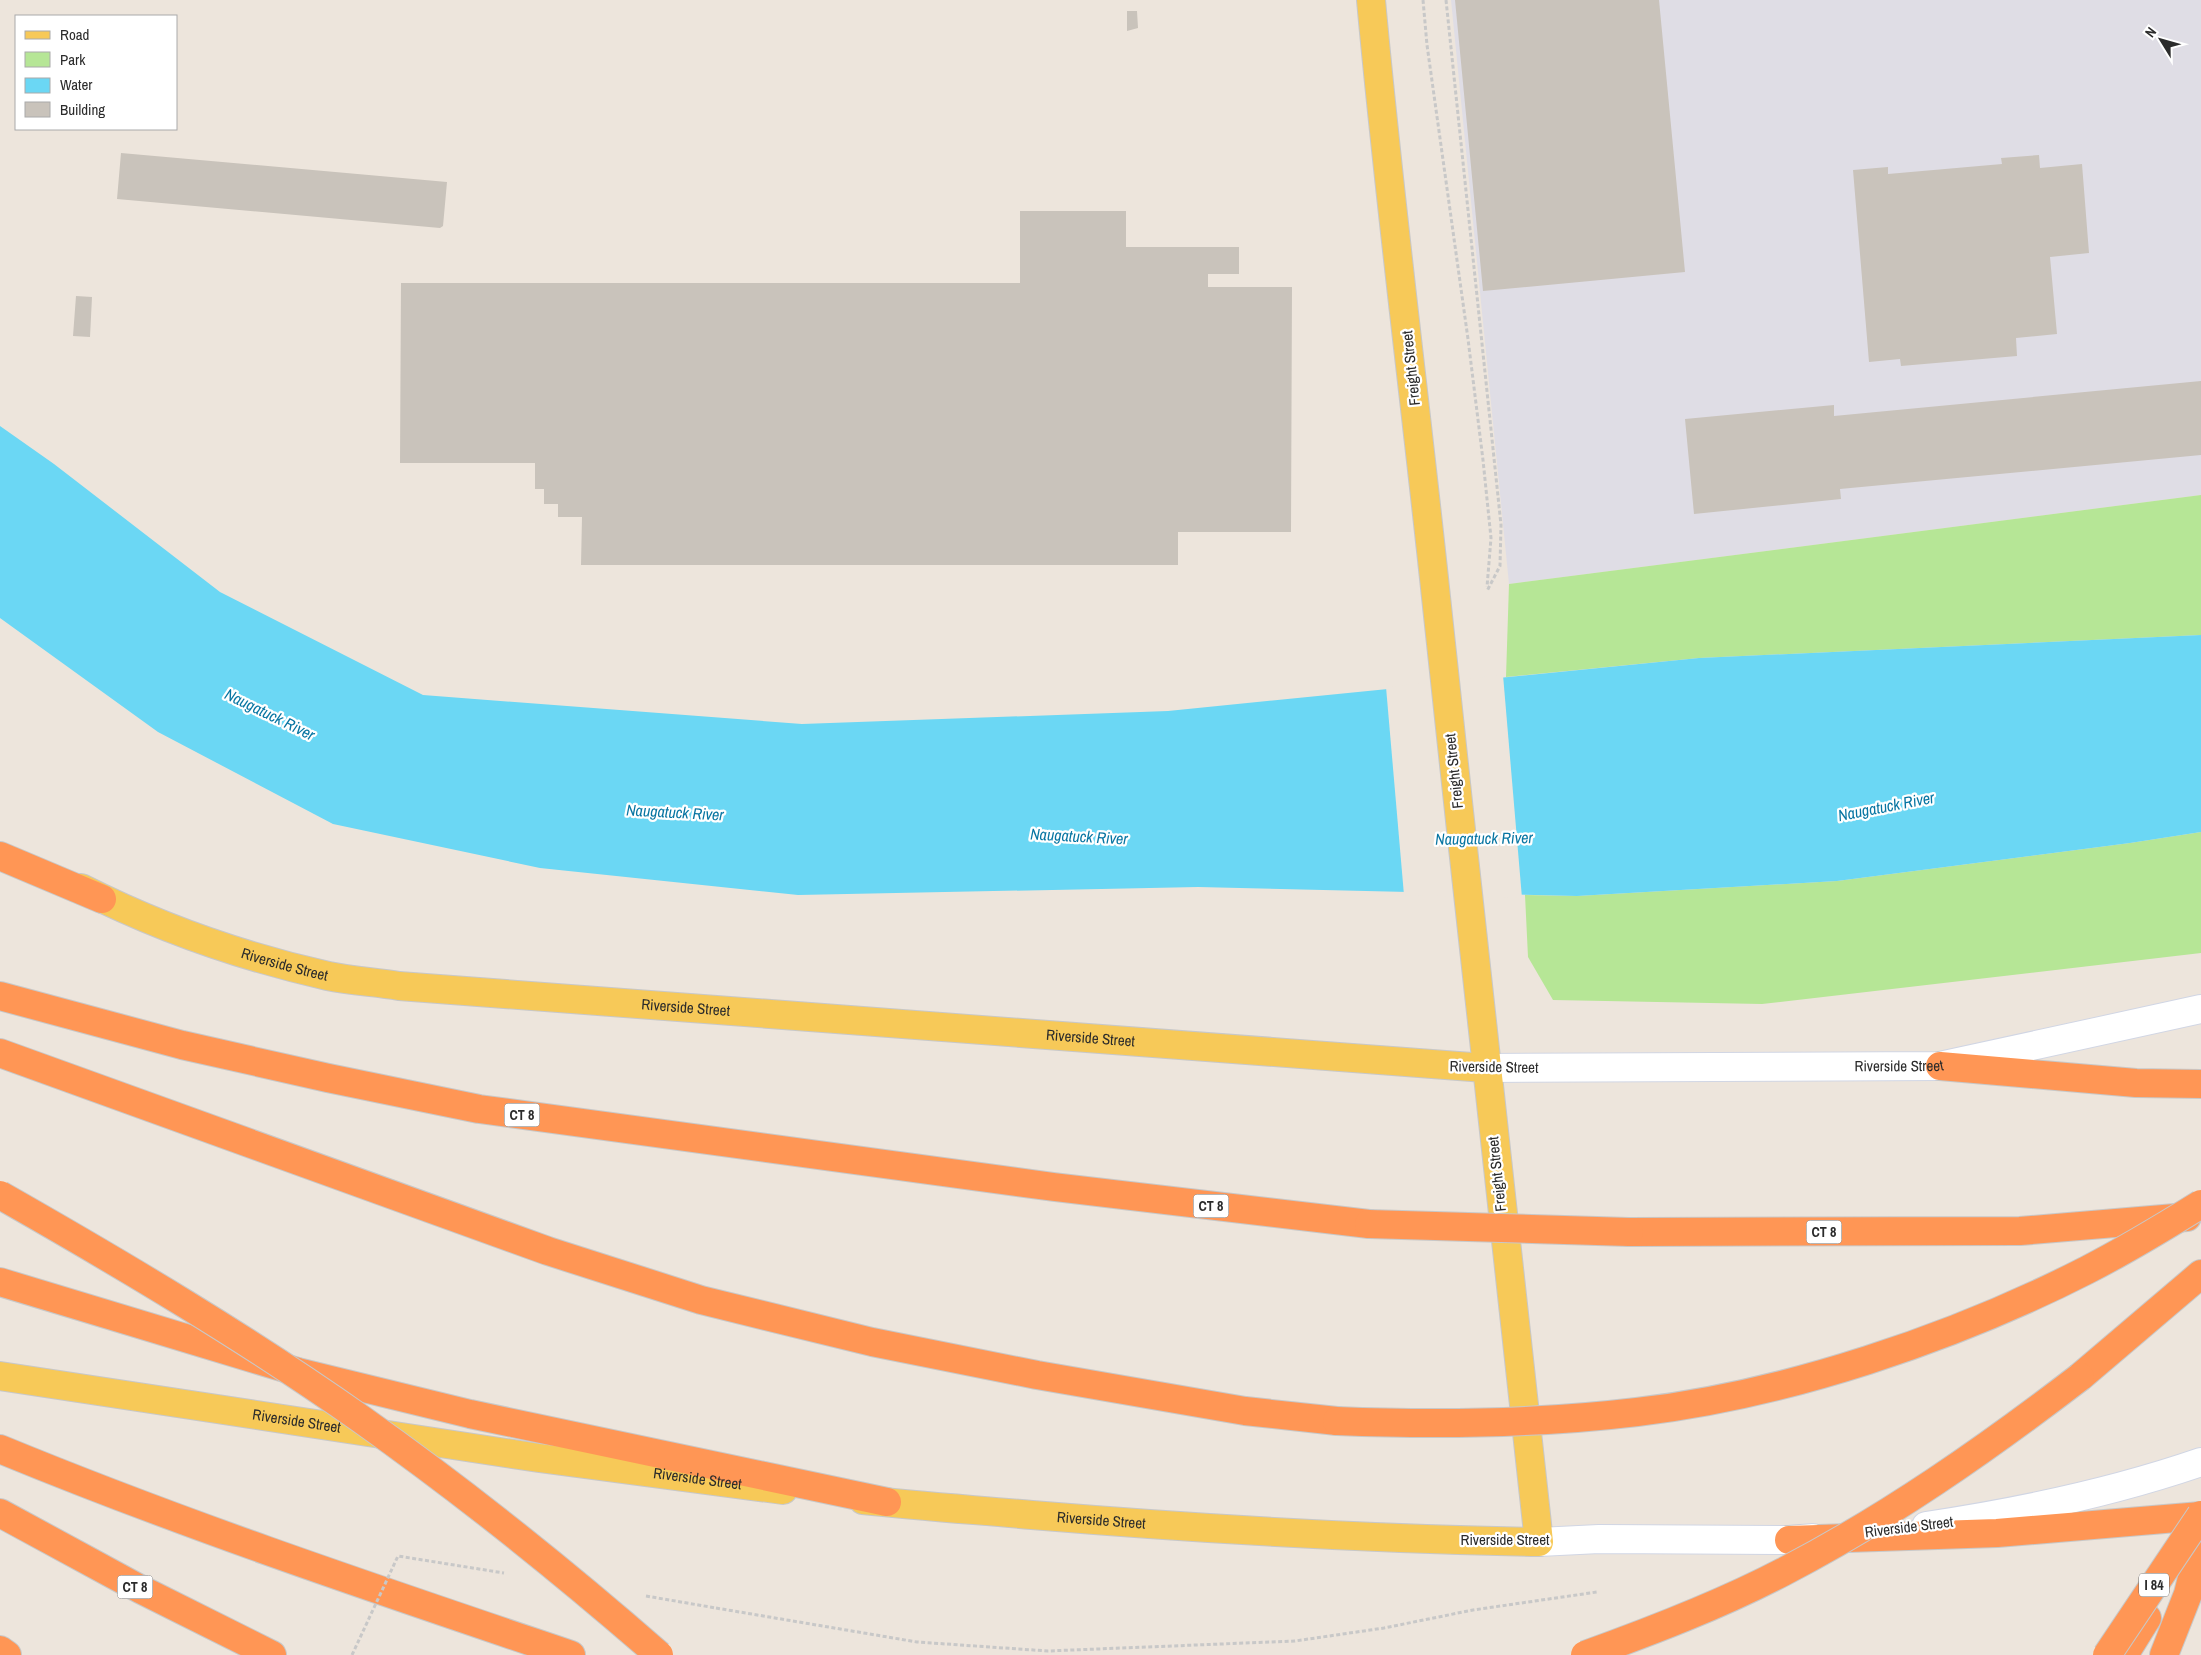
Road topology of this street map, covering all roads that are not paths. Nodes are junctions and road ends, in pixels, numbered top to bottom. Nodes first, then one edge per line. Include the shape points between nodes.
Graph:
1 (1372, 0) edge
2 (0, 846) edge
3 (0, 856) edge
4 (102, 898) junction
5 (0, 996) edge
6 (2201, 1009) edge
7 (0, 1053) edge
8 (1940, 1066) junction
9 (1486, 1068) junction
10 (2201, 1084) edge
11 (0, 1195) edge
12 (2201, 1204) edge
13 (2201, 1215) edge
14 (2201, 1274) edge
15 (0, 1282) edge
16 (0, 1376) edge
17 (0, 1449) edge
18 (2201, 1462) edge
19 (887, 1502) junction
20 (0, 1513) edge
21 (2201, 1516) edge
22 (2201, 1536) edge
23 (1789, 1540) junction
24 (1539, 1542) junction
25 (2201, 1542) edge
26 (0, 1650) edge
27 (7, 1655) edge
28 (272, 1655) edge
29 (571, 1655) edge
30 (659, 1655) edge
31 (1585, 1655) edge
32 (2107, 1655) edge
33 (2124, 1655) edge
34 (2164, 1655) edge

1 - 9 main road, Freight Street
2 - 4 main road, Riverside Street
3 - 4 highway
4 - 9 main road, Riverside Street via 177,930 252,956 329,976 399,986
5 - 13 highway, CT 8, bridge via 182,1045 479,1109 1054,1187 1369,1224 1629,1232 2020,1231
6 - 8 street, Riverside Street
7 - 12 highway, bridge via 538,1248 701,1300 872,1342 1037,1375 1245,1411 1336,1421 1461,1424 1578,1418 1698,1403 1776,1386 1866,1360 1998,1311 2087,1270
8 - 9 street, Riverside Street
8 - 10 highway via 2136,1083
9 - 24 main road, Freight Street
11 - 30 highway, bridge via 228,1332 360,1418 454,1486
14 - 31 highway, bridge via 2030,1416 1874,1521 1751,1588
15 - 19 highway via 298,1372 470,1414
16 - 19 main road, Riverside Street via 711,1482
17 - 29 highway via 215,1533
18 - 23 street, Riverside Street via 2074,1500 1988,1517
19 - 24 main road, Riverside Street via 1284,1534
20 - 28 highway, CT 8 via 140,1589
21 - 23 highway via 1997,1533
21 - 32 highway, I 84, bridge
22 - 33 highway, I 84
23 - 24 street, Riverside Street via 1599,1539
25 - 34 highway via 2188,1594
26 - 27 highway

